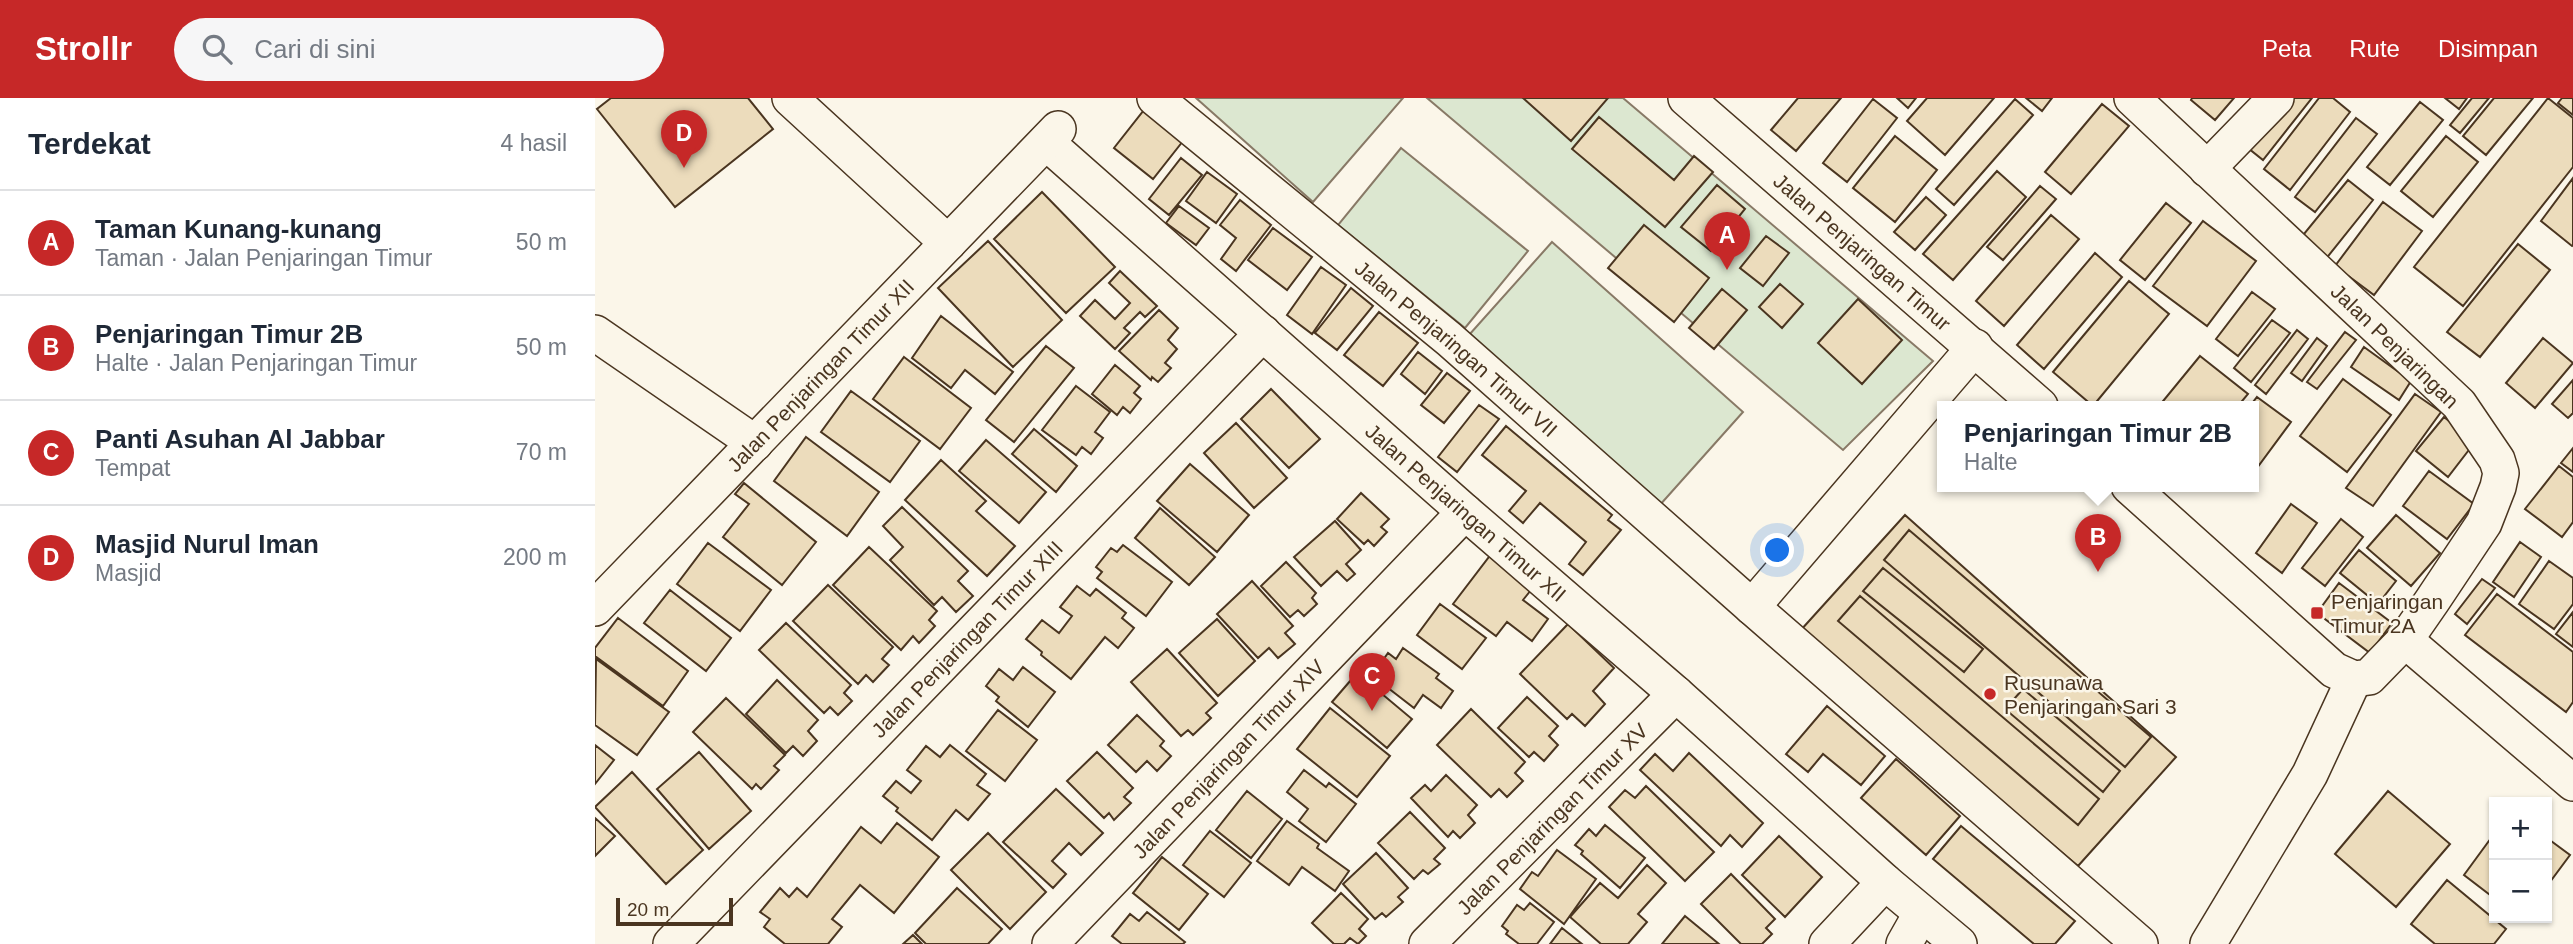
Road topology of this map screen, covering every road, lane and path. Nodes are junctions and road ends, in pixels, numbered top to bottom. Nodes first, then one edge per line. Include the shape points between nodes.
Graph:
1 (790, 98) edge
2 (1155, 98) edge
3 (1686, 98) edge
4 (2132, 98) edge
5 (2276, 98) edge
6 (2207, 169) junction
7 (948, 243) junction
8 (595, 333) edge
9 (1263, 333) junction
10 (1975, 347) junction
11 (2034, 401) edge
12 (755, 443) junction
13 (2136, 492) edge
14 (1465, 512) junction
15 (1752, 607) junction
16 (595, 608) edge
17 (2405, 640) junction
18 (2354, 679) junction
19 (1677, 694) junction
20 (2573, 783) edge
21 (1885, 882) junction
22 (1921, 914) junction
23 (671, 944) edge
24 (1050, 944) edge
25 (1427, 944) edge
26 (1827, 944) edge
27 (1904, 944) edge
28 (1959, 944) edge
29 (2140, 944) edge
30 (2208, 944) edge

1 - 7 street
2 - 15 street, Jalan Penjaringan Timur VII via 1449,339
3 - 10 street, Jalan Penjaringan Timur
4 - 6 street, Jalan Penjaringan
5 - 6 street
6 - 17 street, Jalan Penjaringan via 2459,404 2497,460 2501,473 2484,523
7 - 9 street, Jalan Penjaringan Timur XII via 1052,135
7 - 12 street, Jalan Penjaringan Timur XII
8 - 12 street
9 - 14 street, Jalan Penjaringan Timur XII
9 - 23 street, Jalan Penjaringan Timur XIII
10 - 11 street, Jalan Penjaringan Timur
10 - 15 street
12 - 16 street, Jalan Penjaringan Timur XII
13 - 18 street via 2334,670
14 - 19 street, Jalan Penjaringan Timur XII
14 - 24 street, Jalan Penjaringan Timur XIV
15 - 29 street, Jalan Penjaringan Timur VII
17 - 18 street via 2369,677
17 - 20 street
18 - 30 street via 2310,774
19 - 21 street, Jalan Penjaringan Timur XII
19 - 25 street, Jalan Penjaringan Timur XV
21 - 22 street, Jalan Penjaringan Timur XII
21 - 26 street
22 - 27 street
22 - 28 street, Jalan Penjaringan Timur XII

